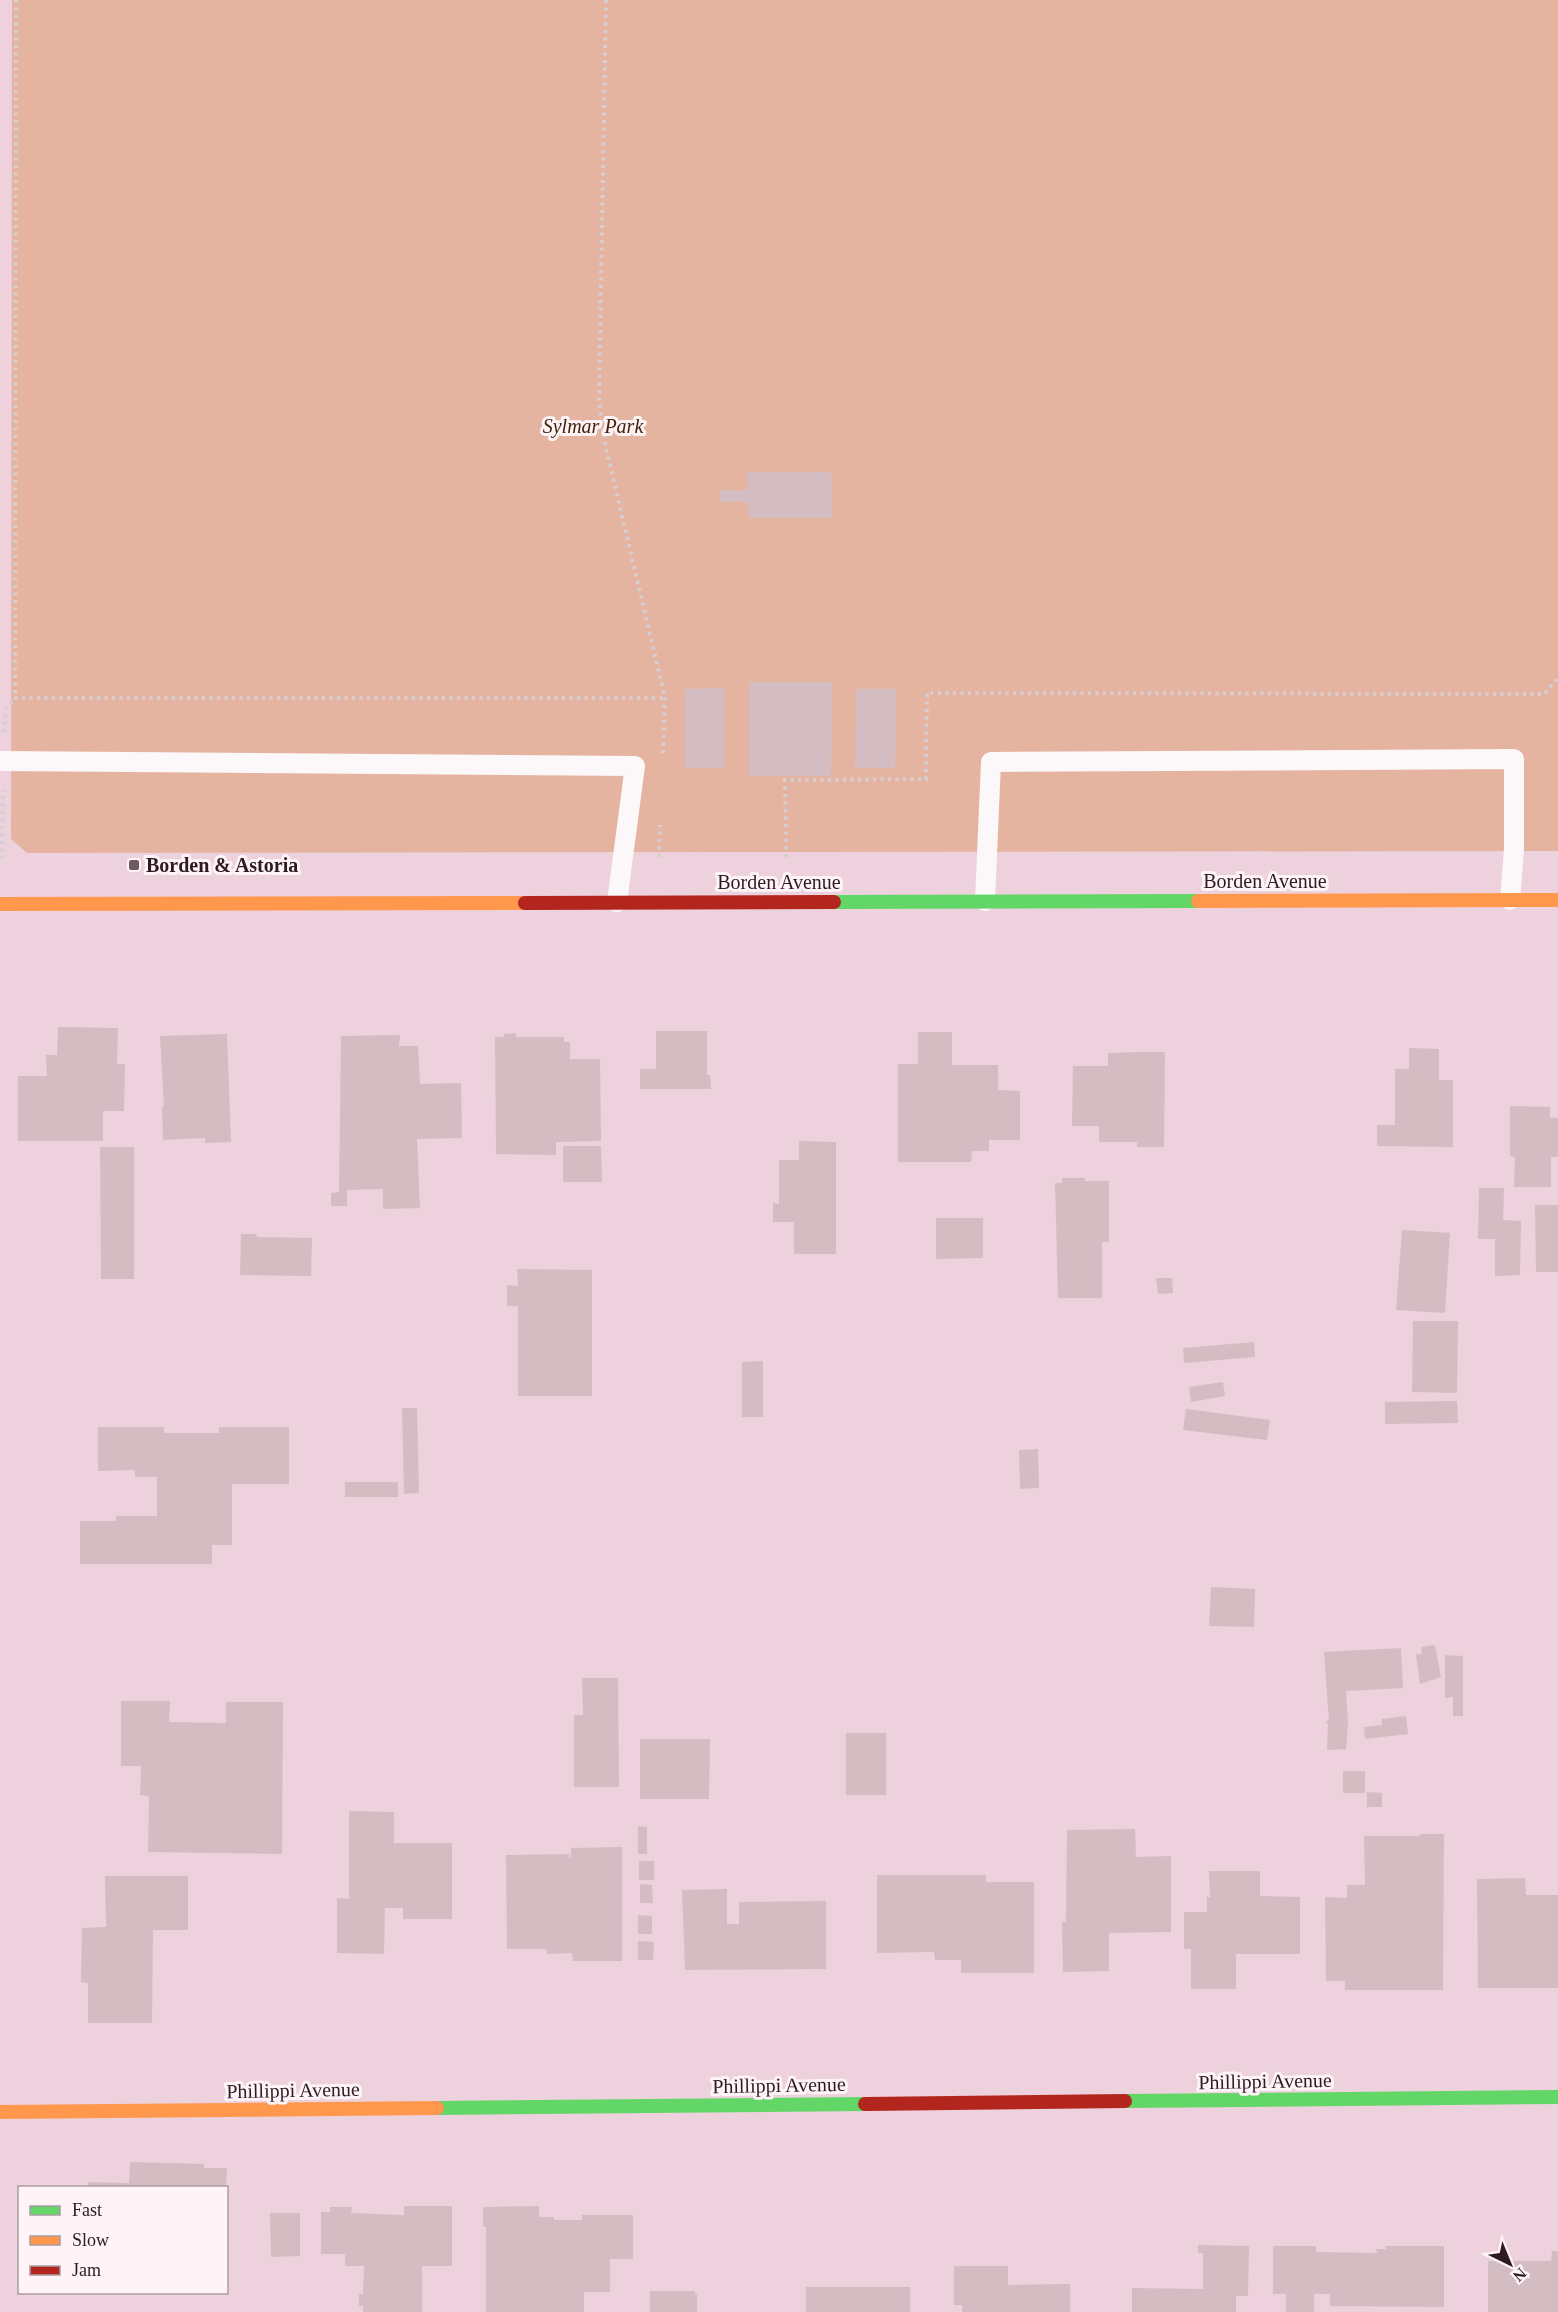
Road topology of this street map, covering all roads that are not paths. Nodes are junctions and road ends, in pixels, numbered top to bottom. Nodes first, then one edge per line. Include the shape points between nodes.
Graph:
1 (0, 761) edge
2 (1510, 900) junction
3 (1558, 900) edge
4 (985, 901) junction
5 (617, 902) junction
6 (0, 904) edge
7 (1558, 2097) edge
8 (0, 2112) edge

1 - 5 lane via 635,766
2 - 3 street, Borden Avenue
2 - 4 street, Borden Avenue
2 - 4 lane via 1514,759 991,762
4 - 5 street, Borden Avenue
5 - 6 street, Borden Avenue
7 - 8 street, Phillippi Avenue

